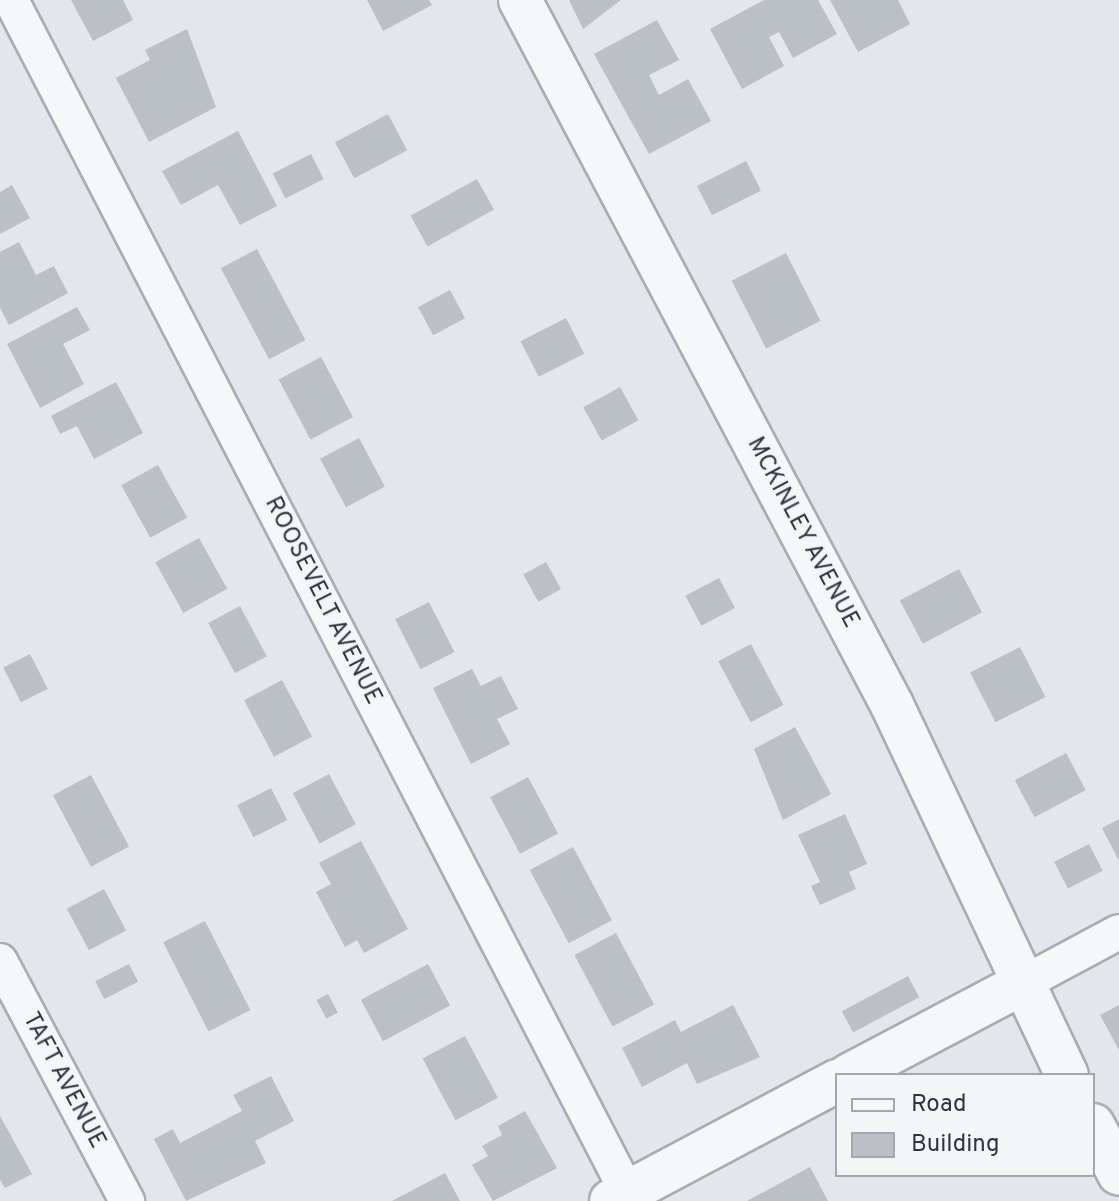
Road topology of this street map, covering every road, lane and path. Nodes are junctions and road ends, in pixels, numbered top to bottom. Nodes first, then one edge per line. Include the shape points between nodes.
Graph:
1 (11, 0) edge
2 (520, 0) edge
3 (1119, 932) edge
4 (0, 961) edge
5 (1020, 985) junction
6 (853, 1073) edge
7 (1066, 1073) edge
8 (835, 1082) edge
9 (1095, 1129) edge
10 (1119, 1174) edge
11 (624, 1198) edge
12 (127, 1201) edge

1 - 11 street, ROOSEVELT AVENUE
2 - 5 street, MCKINLEY AVENUE via 892,705
3 - 5 street
4 - 12 street, TAFT AVENUE
5 - 6 street
5 - 7 street, MCKINLEY AVENUE
8 - 11 street
9 - 10 street

